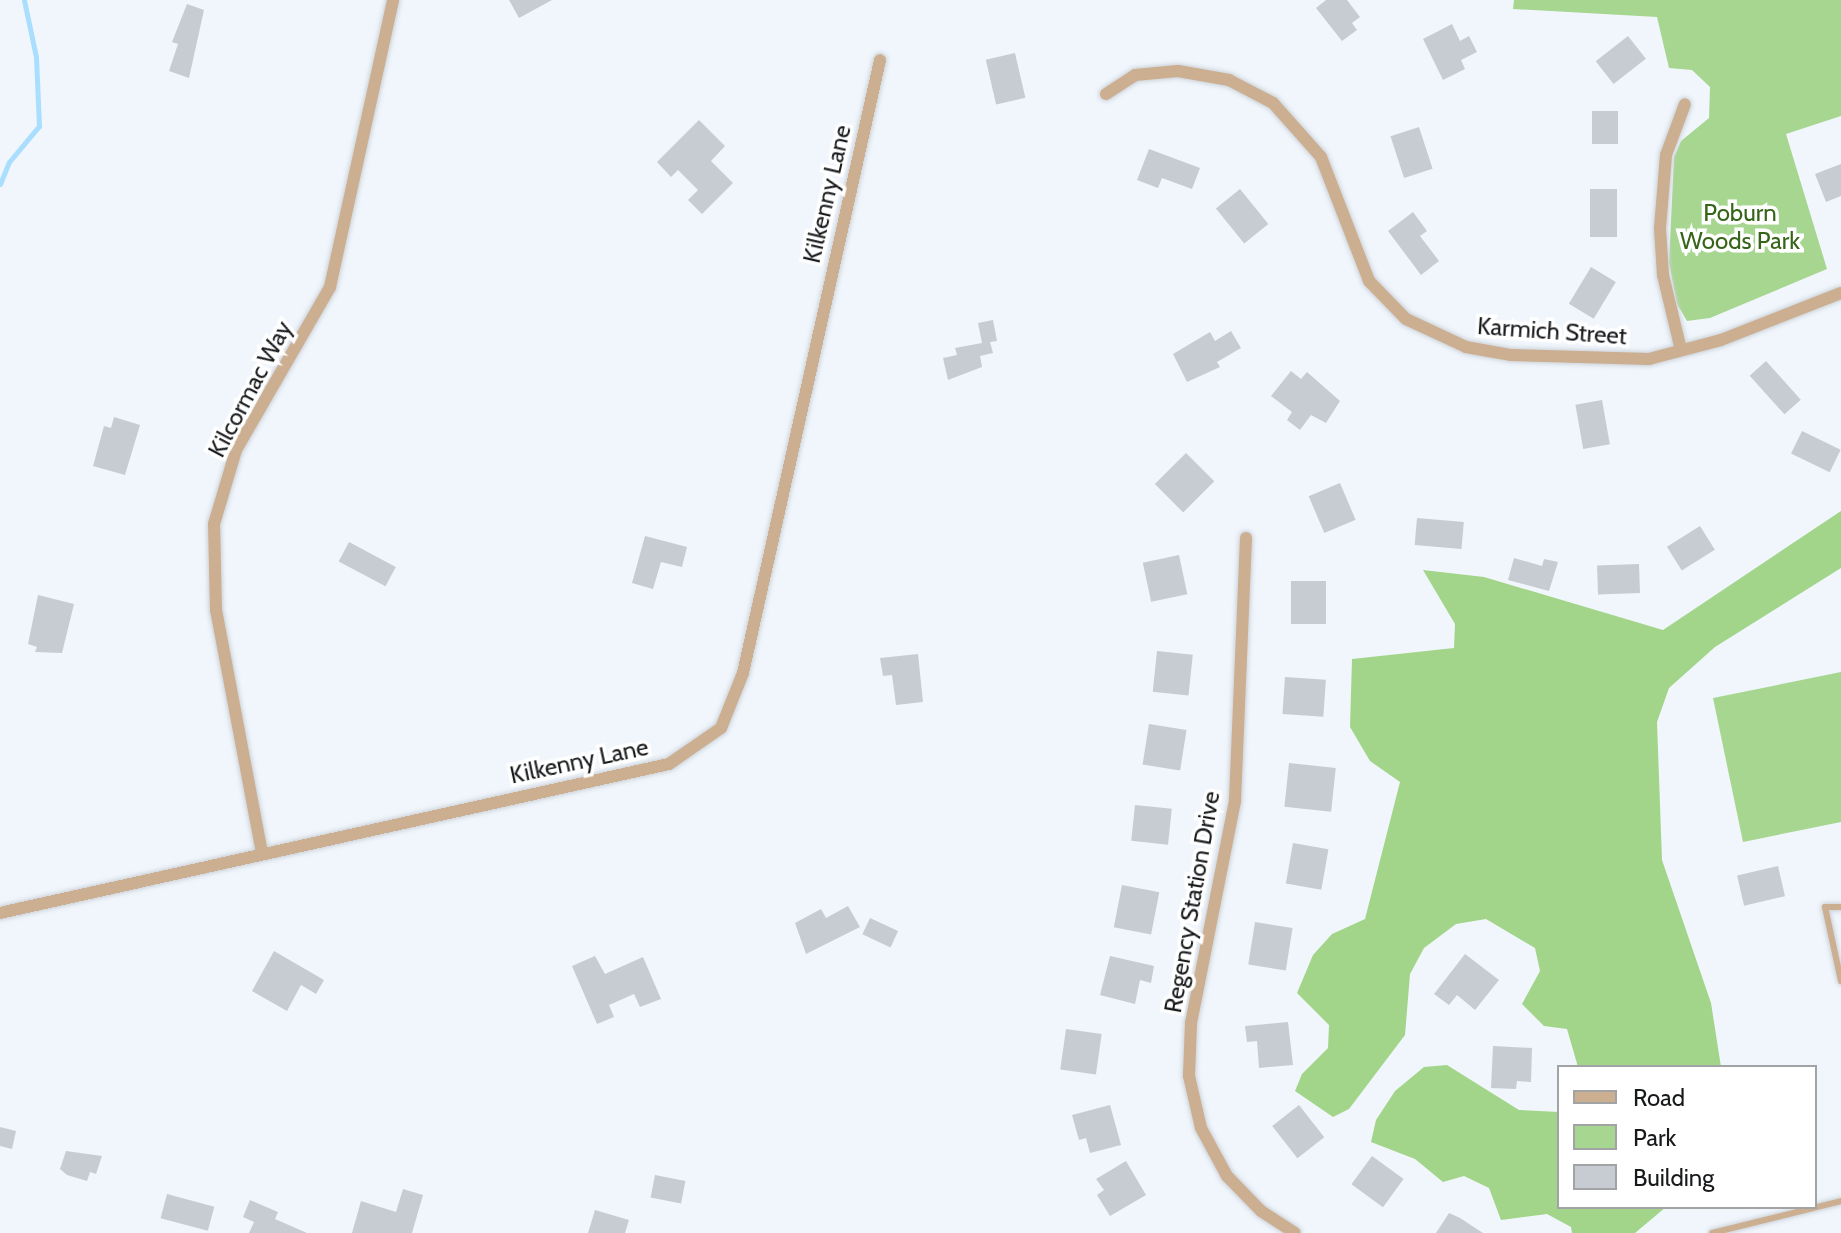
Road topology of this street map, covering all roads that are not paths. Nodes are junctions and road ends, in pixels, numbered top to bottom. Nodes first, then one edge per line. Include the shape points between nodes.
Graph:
1 (393, 0) edge
2 (880, 60) dead end
3 (1106, 94) dead end
4 (1685, 104) dead end
5 (1841, 293) edge
6 (1681, 350) junction
7 (1246, 538) dead end
8 (262, 853) junction
9 (1841, 907) edge
10 (0, 913) edge
11 (1841, 981) edge
12 (1841, 1201) edge
13 (1817, 1207) edge
14 (1809, 1209) edge
15 (1295, 1233) edge
16 (1712, 1233) edge

1 - 8 street, Kilcormac Way via 330,287 236,450 214,524 216,610
2 - 8 street, Kilkenny Lane via 743,673 721,728 669,764
3 - 6 street, Karmich Street via 1135,75 1178,71 1229,80 1273,103 1321,157 1369,281 1406,319 1432,335 1511,355 1649,359
4 - 6 street via 1666,155 1660,228 1663,275
5 - 6 street, Karmich Street
7 - 15 street, Regency Station Drive via 1235,801 1191,1023 1189,1076 1201,1128 1227,1176 1261,1211
8 - 10 street, Kilkenny Lane
9 - 11 lane via 1825,907
12 - 13 lane
14 - 16 lane

